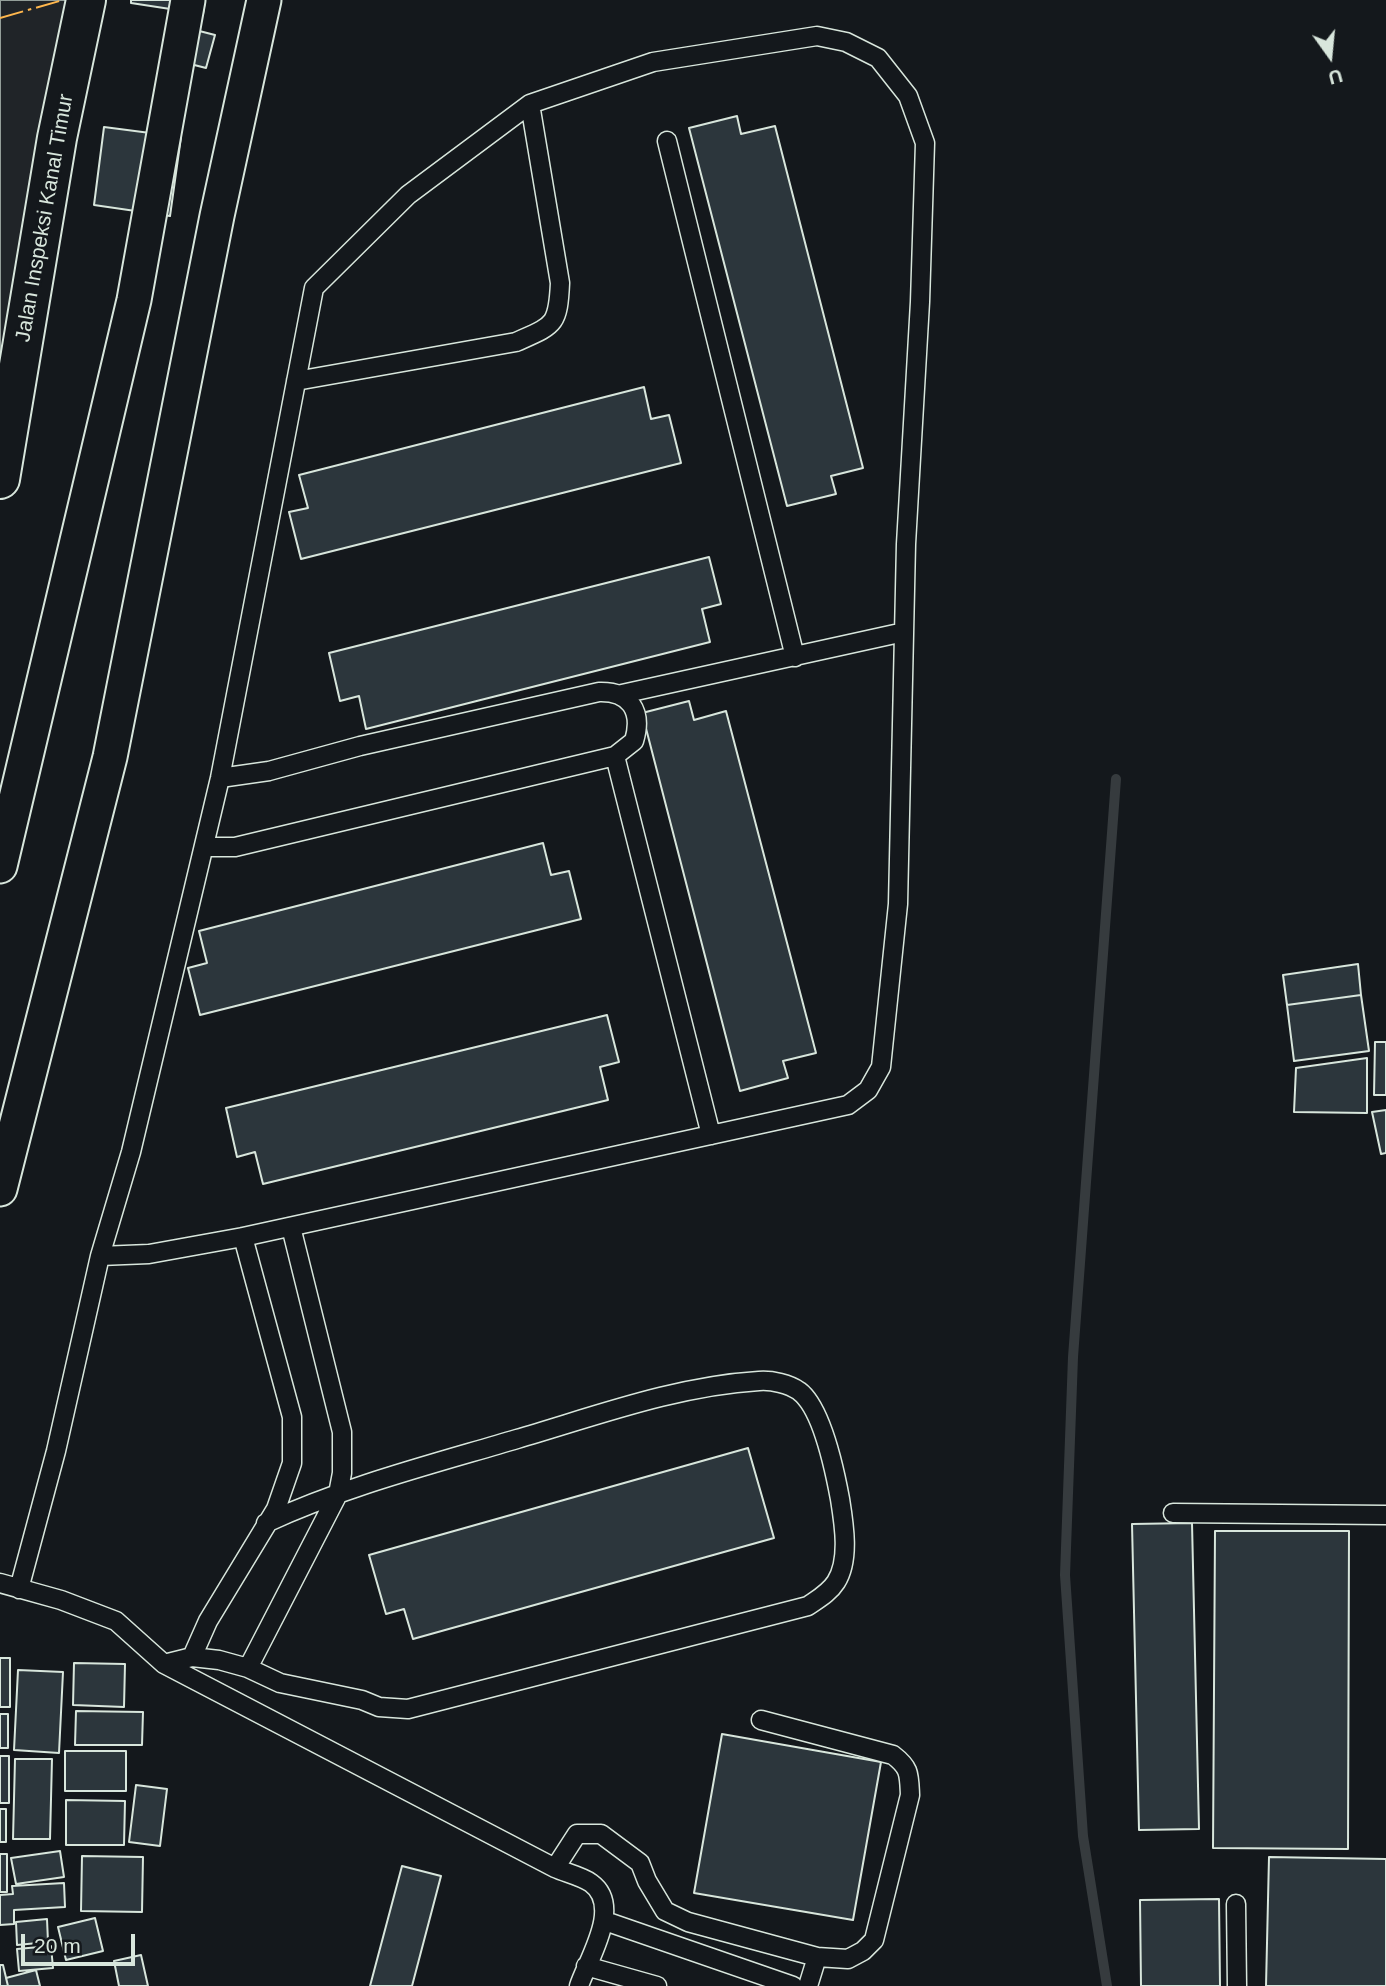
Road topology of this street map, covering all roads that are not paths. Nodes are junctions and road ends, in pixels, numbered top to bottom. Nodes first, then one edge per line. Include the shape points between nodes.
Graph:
1 (86, 0) edge
2 (188, 0) edge
3 (264, 0) edge
4 (530, 104) junction
5 (667, 141) dead end
6 (296, 381) junction
7 (0, 479) edge
8 (904, 632) junction
9 (795, 657) junction
10 (622, 694) junction
11 (615, 756) junction
12 (220, 778) junction
13 (204, 847) junction
14 (0, 866) edge
15 (711, 1135) junction
16 (0, 1189) edge
17 (290, 1227) junction
18 (243, 1237) junction
19 (100, 1256) junction
20 (338, 1494) junction
21 (1173, 1513) dead end
22 (1386, 1516) edge
23 (266, 1523) junction
24 (0, 1583) edge
25 (19, 1589) junction
26 (192, 1657) junction
27 (164, 1664) junction
28 (248, 1668) junction
29 (761, 1720) dead end
30 (555, 1868) junction
31 (1236, 1904) dead end
32 (605, 1922) junction
33 (817, 1957) junction
34 (586, 1966) junction
35 (741, 1968) junction
36 (579, 1986) edge
37 (657, 1986) edge
38 (734, 1986) edge
39 (793, 1986) edge
40 (807, 1986) edge
41 (1237, 1986) edge

1 - 7 street, Jalan Inspeksi Kanal Timur via 57,138
2 - 14 street via 134,300
3 - 16 street via 110,757
4 - 6 lane via 408,195 314,288
4 - 6 lane via 560,283 559,311 549,327 516,342
4 - 8 lane via 653,62 817,36 846,42 878,58 908,96 925,143
5 - 9 lane
6 - 12 lane
8 - 9 lane
8 - 15 lane via 898,904 881,1067 868,1090 848,1105
9 - 10 lane
10 - 11 lane via 634,709 636,732 634,741
10 - 12 lane via 599,692 269,771
11 - 13 lane via 234,847
11 - 15 lane
12 - 13 lane
13 - 19 lane via 131,1152
15 - 17 lane
17 - 18 lane
17 - 20 lane via 342,1432
18 - 19 lane via 149,1254
18 - 23 lane via 292,1418 292,1463
19 - 25 lane
20 - 23 lane
20 - 28 lane
20 - 28 lane via 669,1395 761,1381 787,1384 802,1392 814,1410 834,1465 844,1520 844,1560 837,1581 808,1606 408,1709 379,1707 280,1683
21 - 22 lane
23 - 26 lane
24 - 25 lane
25 - 27 lane via 116,1621
26 - 27 lane
26 - 28 lane
27 - 30 lane
29 - 33 lane via 893,1755 909,1772 910,1795 874,1940 848,1958
30 - 32 lane via 593,1884 603,1901
30 - 33 lane via 577,1834 601,1834 640,1863 665,1911 688,1922
31 - 41 lane
32 - 34 lane
32 - 35 lane
33 - 40 lane
34 - 36 lane
34 - 37 lane
35 - 38 lane
35 - 39 lane

